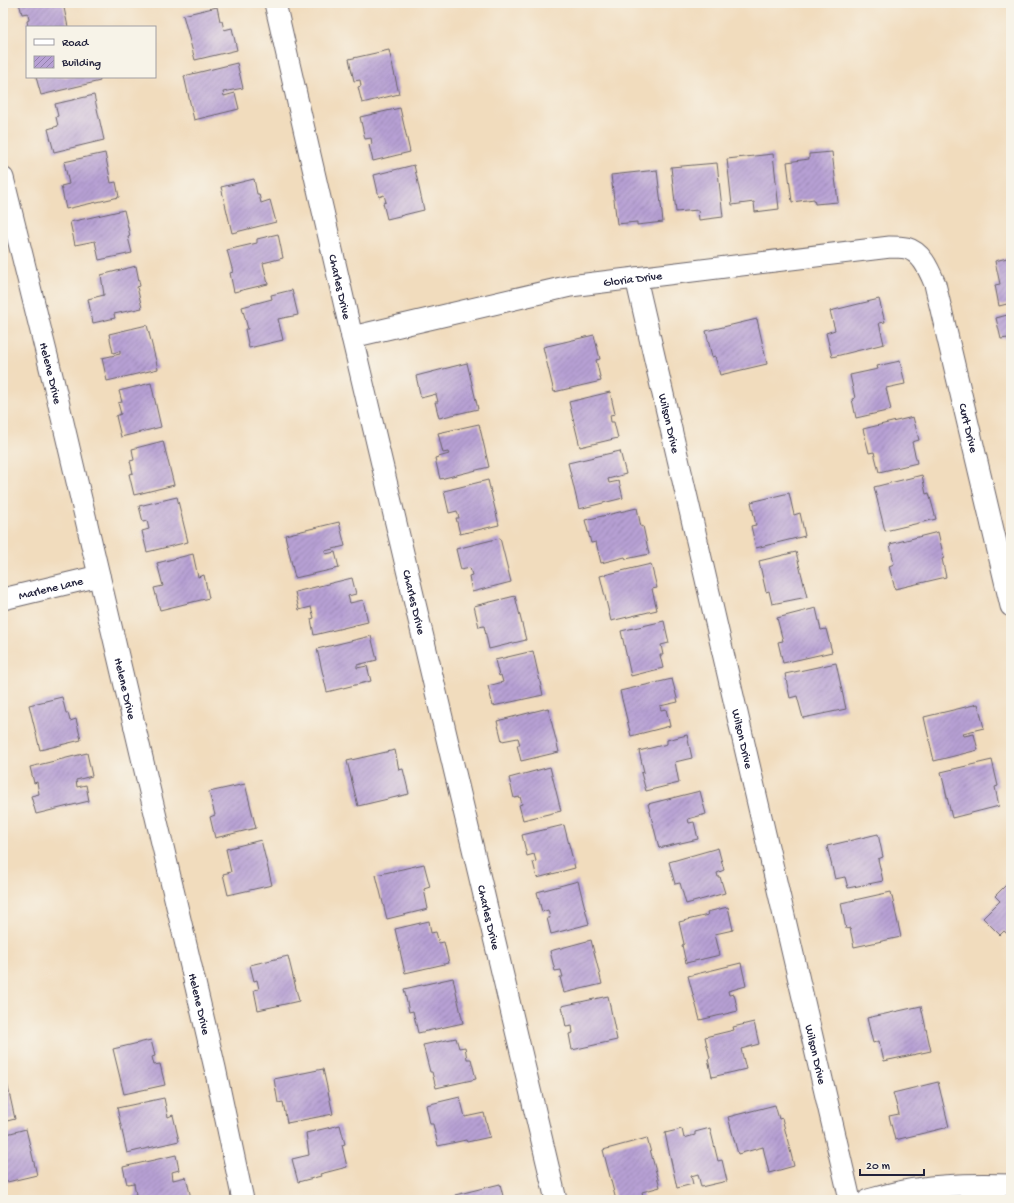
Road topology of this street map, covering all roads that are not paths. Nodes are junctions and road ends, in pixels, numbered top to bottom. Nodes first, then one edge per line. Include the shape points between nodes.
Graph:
1 (275, 3) edge
2 (3, 178) edge
3 (916, 253) joint
4 (636, 278) junction
5 (352, 337) junction
6 (99, 576) junction
7 (3, 599) edge
8 (1011, 606) edge
9 (1011, 1185) edge
10 (243, 1200) edge
11 (556, 1200) edge
12 (850, 1200) edge
13 (868, 1200) edge

1 - 5 street, Charles Drive
2 - 6 street, Helene Drive
3 - 4 street, Gloria Drive via 906,248 890,247
3 - 8 street, Curt Drive via 926,264 935,284
4 - 5 street, Gloria Drive via 570,286
4 - 12 street, Wilson Drive
5 - 11 street, Charles Drive
6 - 7 street, Marlene Lane
6 - 10 street, Helene Drive via 215,1068
9 - 13 street via 936,1186

